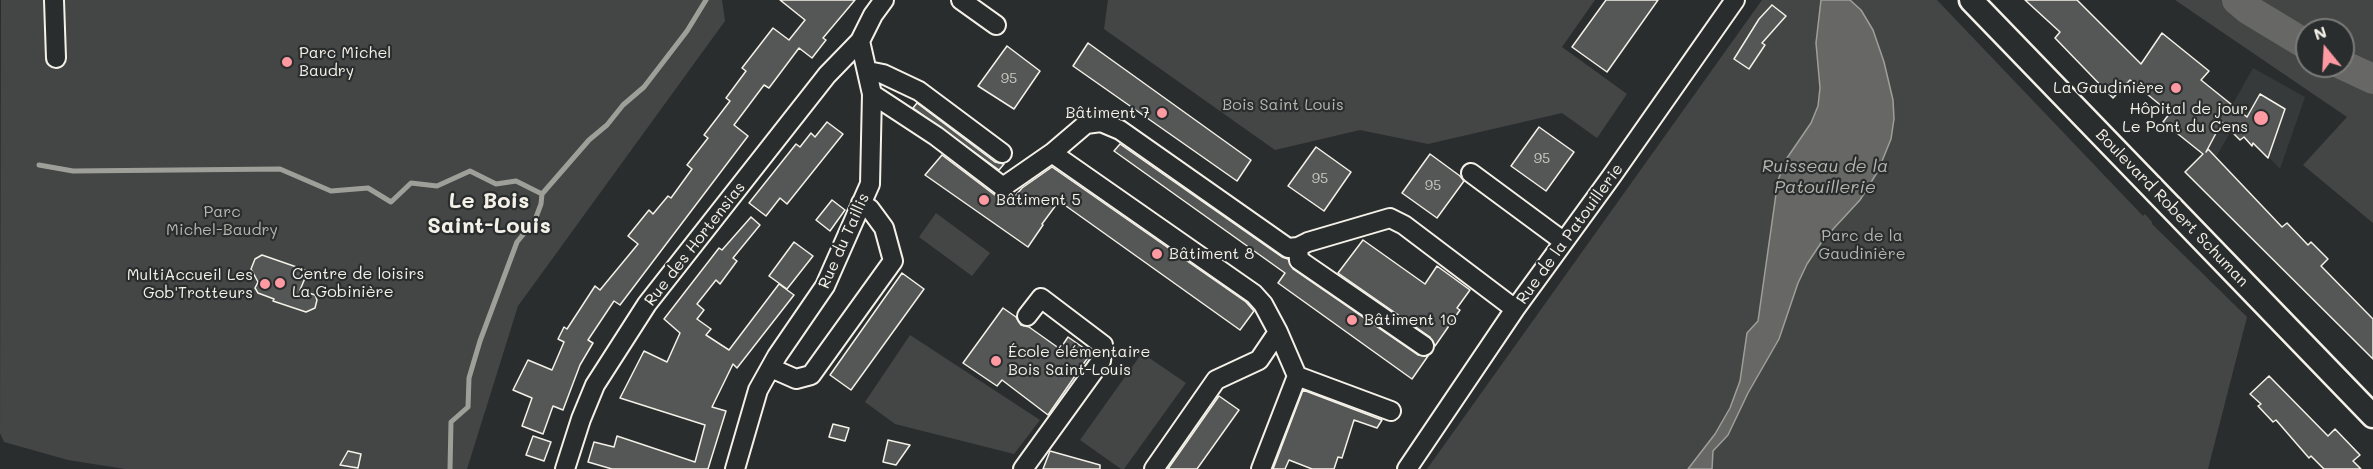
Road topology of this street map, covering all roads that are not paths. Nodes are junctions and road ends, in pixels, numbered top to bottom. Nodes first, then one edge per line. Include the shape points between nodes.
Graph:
1 (54, 0) edge
2 (884, 0) edge
3 (961, 0) edge
4 (1735, 0) edge
5 (1971, 0) edge
6 (996, 25) dead end
7 (860, 41) junction
8 (56, 58) dead end
9 (868, 71) junction
10 (872, 94) junction
11 (1002, 153) dead end
12 (1052, 153) junction
13 (1471, 173) dead end
14 (861, 203) junction
15 (1563, 241) junction
16 (1298, 248) junction
17 (1515, 309) junction
18 (1027, 316) dead end
19 (1278, 332) junction
20 (1424, 346) dead end
21 (771, 368) junction
22 (1297, 376) junction
23 (1391, 411) dead end
24 (2373, 416) edge
25 (565, 469) edge
26 (735, 469) edge
27 (1023, 469) edge
28 (1154, 469) edge
29 (1261, 469) edge
30 (1407, 469) edge

1 - 8 street
2 - 7 street
3 - 6 street
4 - 15 street, Rue de la Patouillerie
5 - 24 main road, Boulevard Robert Schuman
7 - 9 street, Rue du Taillis
7 - 25 street, Rue des Hortensias via 828,75 646,304 595,385
9 - 10 street, Rue du Taillis
9 - 11 street via 919,91
10 - 12 street via 1003,187
10 - 14 street, Rue du Taillis via 870,184
12 - 16 street via 1086,124 1101,122 1120,130 1288,248
12 - 19 street via 1254,294
13 - 15 street
14 - 21 street, Rue du Taillis via 825,286
14 - 21 street via 884,228 893,261 811,375 796,379
15 - 17 street, Rue de la Patouillerie
16 - 17 street via 1390,218
16 - 20 street via 1299,260
17 - 30 street, Rue de la Patouillerie
18 - 27 street via 1041,298 1103,345 1101,361
19 - 22 street
19 - 28 street via 1259,360 1216,380
21 - 26 street, Rue du Taillis via 758,390
22 - 23 street
22 - 29 street

